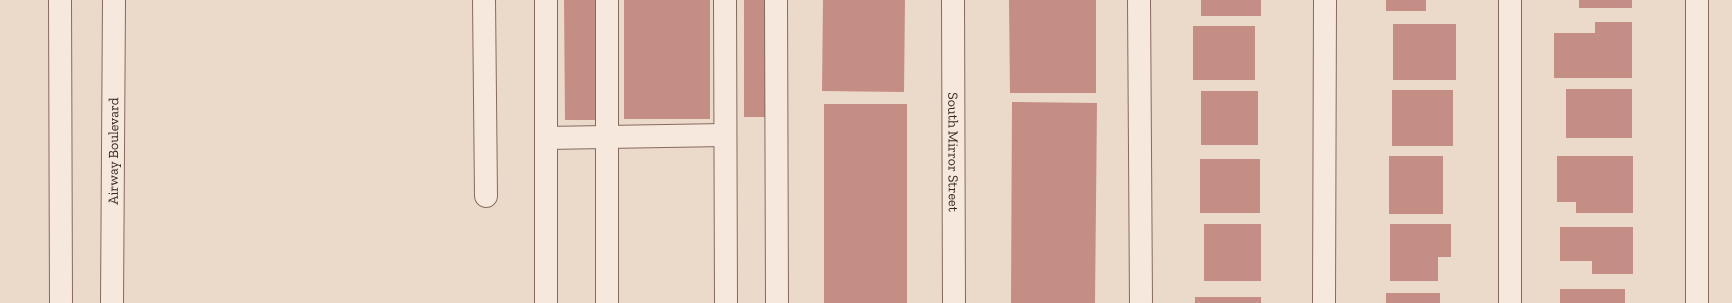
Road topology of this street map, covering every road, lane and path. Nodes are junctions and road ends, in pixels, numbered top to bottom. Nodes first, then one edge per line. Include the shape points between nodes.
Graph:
1 (60, 0) edge
2 (114, 0) edge
3 (484, 0) edge
4 (546, 0) edge
5 (607, 0) edge
6 (725, 0) edge
7 (776, 0) edge
8 (953, 0) edge
9 (1138, 0) edge
10 (1325, 0) edge
11 (1510, 0) edge
12 (1697, 0) edge
13 (725, 135) junction
14 (607, 136) junction
15 (546, 138) junction
16 (486, 196) dead end
17 (61, 303) edge
18 (112, 303) edge
19 (546, 303) edge
20 (607, 303) edge
21 (726, 303) edge
22 (777, 303) edge
23 (954, 303) edge
24 (1140, 303) edge
25 (1324, 303) edge
26 (1510, 303) edge
27 (1697, 303) edge

1 - 17 street
2 - 18 street, Airway Boulevard
3 - 16 street
4 - 15 street
5 - 14 street
6 - 13 street
7 - 22 street
8 - 23 street, South Mirror Street
9 - 24 street
10 - 25 street
11 - 26 street
12 - 27 street
13 - 14 street
13 - 21 street
14 - 15 street
14 - 20 street
15 - 19 street

